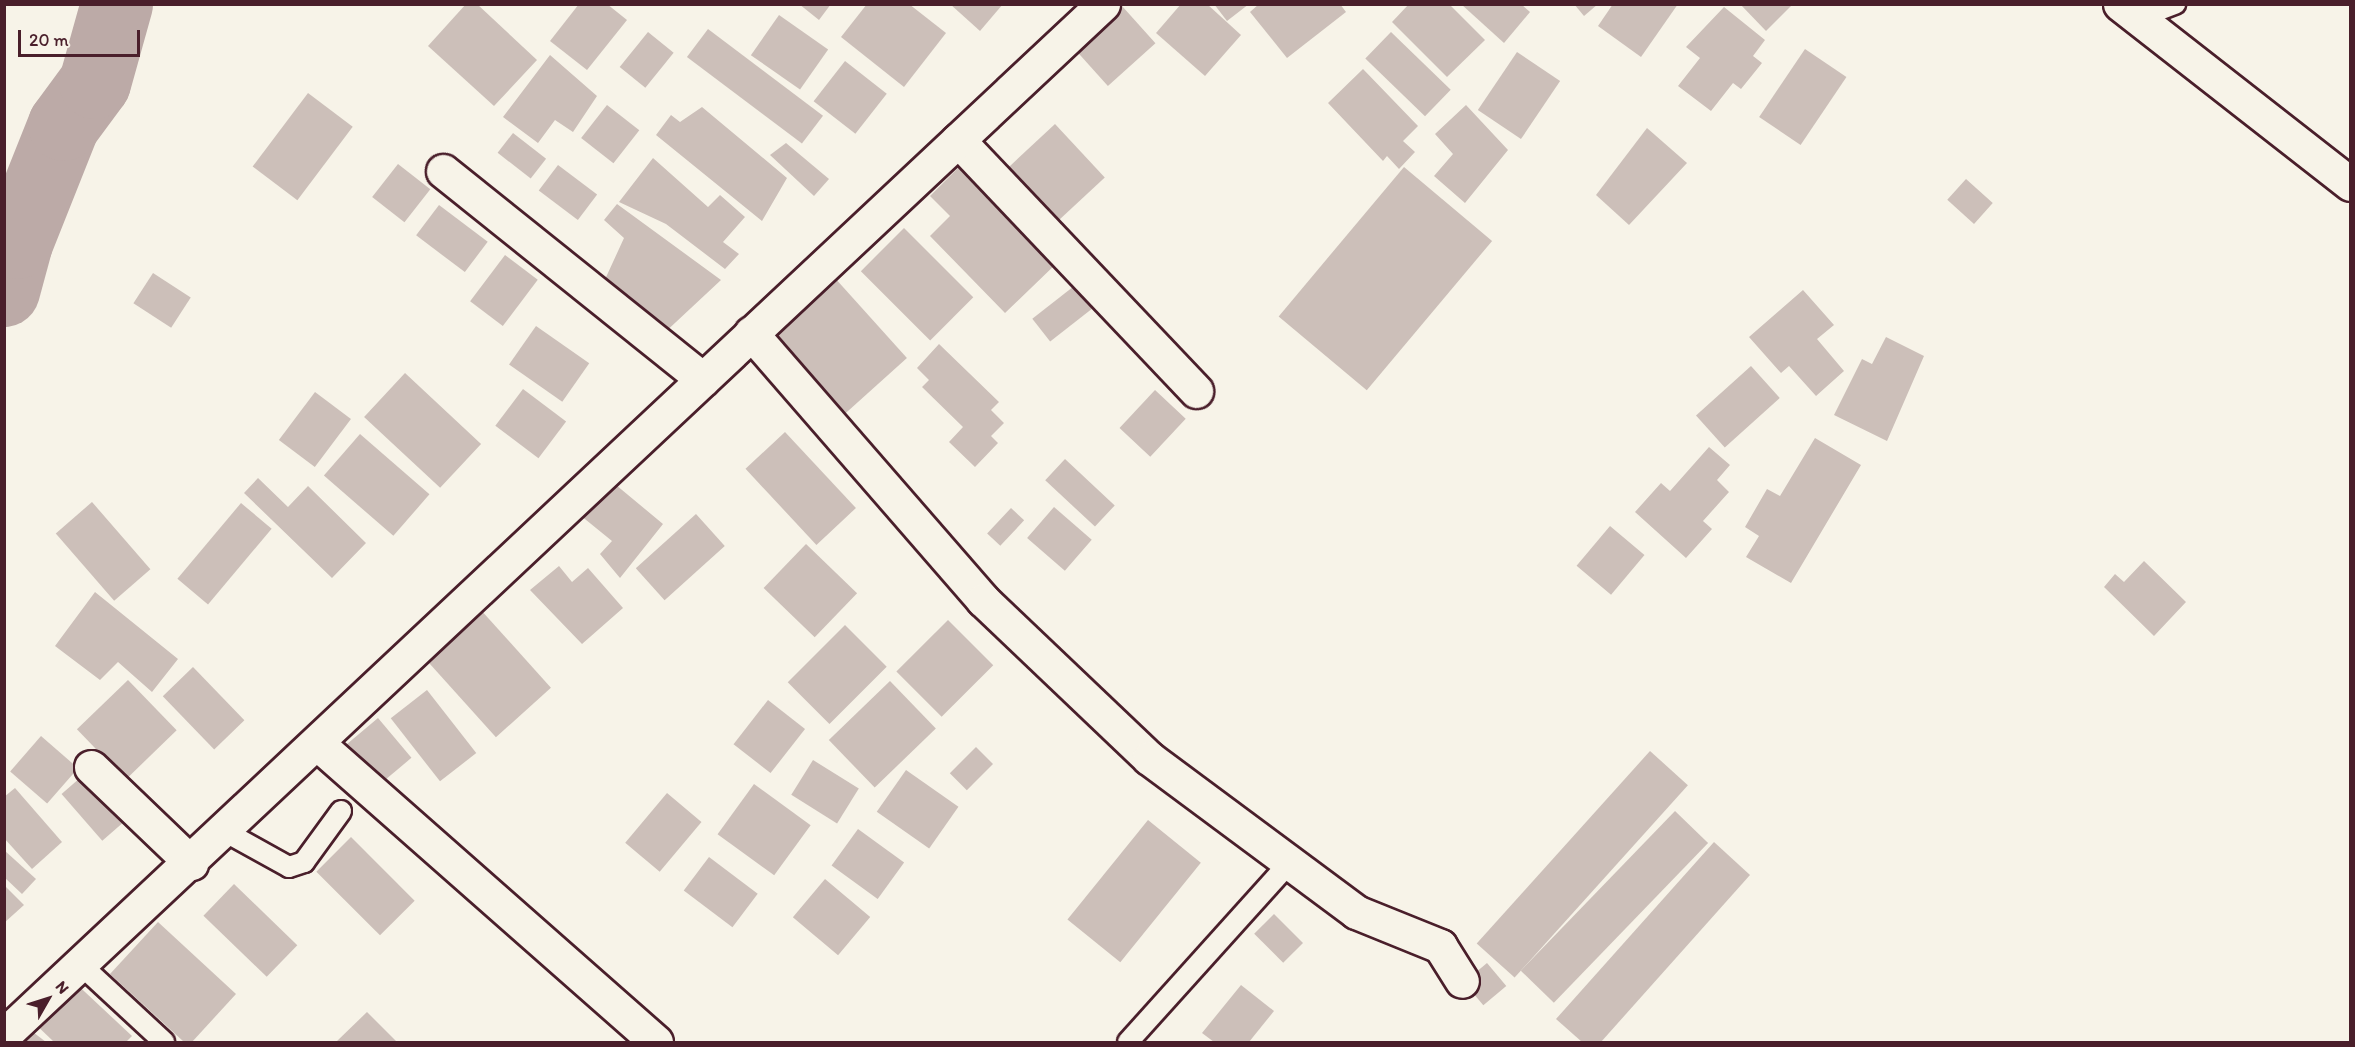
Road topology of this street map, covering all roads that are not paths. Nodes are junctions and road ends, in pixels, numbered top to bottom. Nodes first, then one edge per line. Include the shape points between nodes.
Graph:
1 (1103, 4) edge
2 (2175, 4) edge
3 (2129, 11) edge
4 (958, 140) junction
5 (443, 171) dead end
6 (2350, 184) edge
7 (751, 333) junction
8 (703, 379) junction
9 (1196, 391) dead end
10 (317, 743) junction
11 (91, 767) dead end
12 (341, 811) dead end
13 (224, 831) junction
14 (191, 863) junction
15 (1289, 863) junction
16 (81, 966) junction
17 (1462, 981) dead end
18 (4, 1035) edge
19 (164, 1042) edge
20 (656, 1042) edge
21 (1128, 1042) edge

1 - 4 street
2 - 3 lane
3 - 6 street
4 - 7 street
4 - 9 street
5 - 8 street
7 - 8 street
7 - 15 street via 983,600 1149,758
8 - 10 street
10 - 13 street
10 - 20 street
11 - 14 street
12 - 13 lane via 312,853 290,867
13 - 14 street
14 - 16 street
15 - 17 street via 1356,912 1440,946
15 - 21 lane
16 - 18 street
16 - 19 lane

